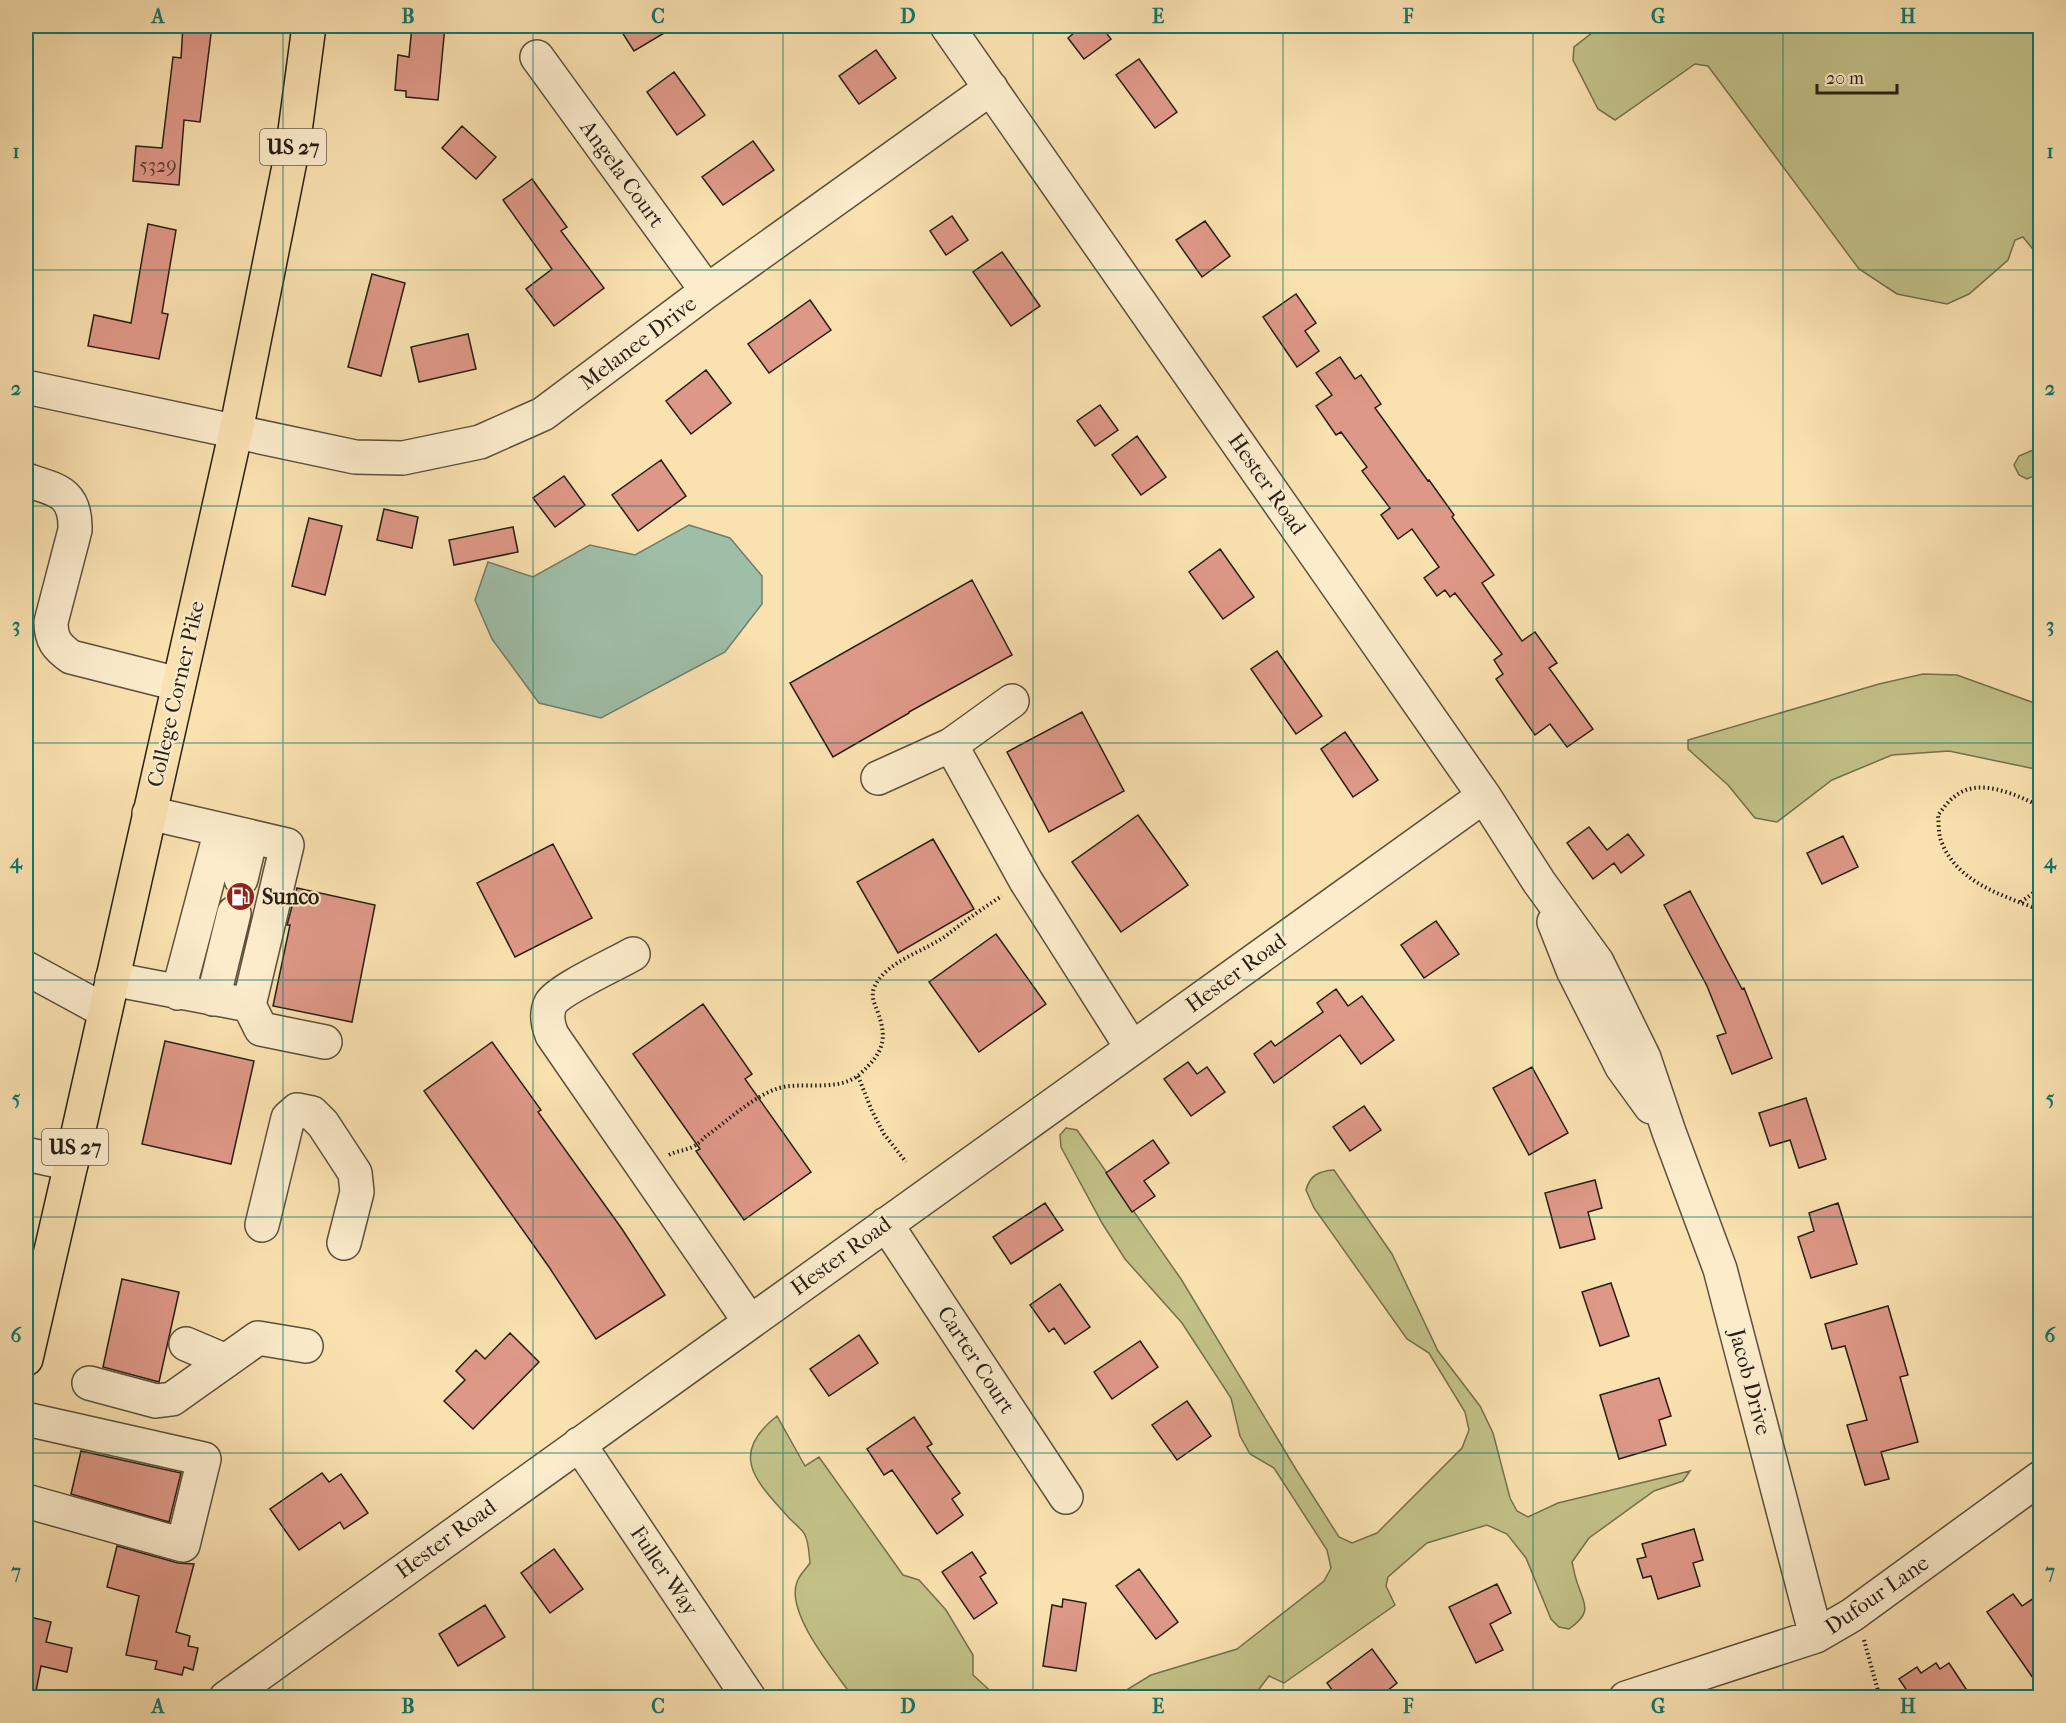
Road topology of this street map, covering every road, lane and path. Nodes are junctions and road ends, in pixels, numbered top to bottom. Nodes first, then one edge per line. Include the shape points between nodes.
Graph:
1 (309, 26) edge
2 (947, 26) edge
3 (537, 57) dead end
4 (991, 88) junction
5 (707, 291) junction
6 (26, 387) edge
7 (236, 431) junction
8 (26, 480) edge
9 (178, 684) junction
10 (1012, 701) dead end
11 (951, 745) junction
12 (878, 778) dead end
13 (1484, 796) junction
14 (2040, 806) edge
15 (149, 813) junction
16 (236, 833) junction
17 (241, 879) dead end
18 (1026, 881) junction
19 (2040, 888) edge
20 (2020, 902) junction
21 (2040, 910) edge
22 (234, 913) dead end
23 (633, 954) dead end
24 (26, 968) edge
25 (112, 979) junction
26 (178, 993) junction
27 (213, 999) junction
28 (249, 1005) junction
29 (105, 1011) junction
30 (326, 1042) dead end
31 (1132, 1048) junction
32 (858, 1076) junction
33 (26, 1154) edge
34 (906, 1162) dead end
35 (71, 1164) junction
36 (646, 1172) junction
37 (886, 1224) junction
38 (262, 1225) dead end
39 (344, 1243) dead end
40 (750, 1322) junction
41 (186, 1344) dead end
42 (306, 1346) dead end
43 (26, 1359) edge
44 (226, 1361) junction
45 (89, 1383) dead end
46 (26, 1419) edge
47 (579, 1444) junction
48 (2040, 1478) edge
49 (1066, 1497) dead end
50 (26, 1501) edge
51 (1852, 1615) junction
52 (1816, 1636) junction
53 (226, 1698) edge
54 (749, 1698) edge
55 (1626, 1698) edge
56 (1880, 1698) edge

1 - 7 highway, College Corner Pike / US 27 via 293,146
2 - 4 street, Hester Road
3 - 5 street, Angela Court
4 - 5 street, Melanee Drive
4 - 13 street, Hester Road
5 - 7 street, Melanee Drive via 543,414 480,442 403,458 355,457
6 - 7 street, Melanee Drive
7 - 9 highway, College Corner Pike / US 27
8 - 9 street via 57,490 75,514 75,530 51,622 51,635 57,647 71,657
9 - 15 highway, College Corner Pike / US 27
10 - 11 street
11 - 12 street
11 - 18 street
13 - 31 street, Hester Road
13 - 52 street, Jacob Drive via 1539,882 1573,970 1622,1067 1669,1132 1720,1269
14 - 20 path via 2008,792 1974,787 1954,796 1938,815 1941,842 1957,868 1984,887
15 - 16 street
15 - 25 highway, College Corner Pike / US 27
16 - 17 street
16 - 26 street
16 - 28 street via 286,845
18 - 31 street
18 - 32 path via 883,976 874,988 873,1000 884,1028 883,1044
19 - 20 path
20 - 21 path
22 - 27 street
23 - 36 street via 561,994 551,1004 547,1019 552,1035
24 - 29 street
25 - 26 street
25 - 29 highway, College Corner Pike / US 27
26 - 27 street
27 - 28 street
28 - 30 street via 261,1029
29 - 35 highway, College Corner Pike / US 27
31 - 37 street, Hester Road
32 - 34 path via 884,1134
32 - 36 path via 830,1086 789,1086 766,1093 690,1148 674,1152
33 - 35 street
35 - 43 highway, College Corner Pike / US 27
36 - 40 street
37 - 40 street, Hester Road
37 - 49 street, Carter Court
38 - 39 street via 288,1118 297,1110 312,1113 355,1173 357,1192
40 - 47 street, Hester Road
41 - 44 street
42 - 44 street via 258,1338
44 - 45 street via 171,1399 156,1401
46 - 50 street via 204,1459 183,1545
47 - 53 street, Hester Road
47 - 54 street, Fuller Way
48 - 51 street, Dufour Lane
51 - 52 street, Dufour Lane
51 - 56 path via 1864,1640
52 - 55 street, Dufour Lane

